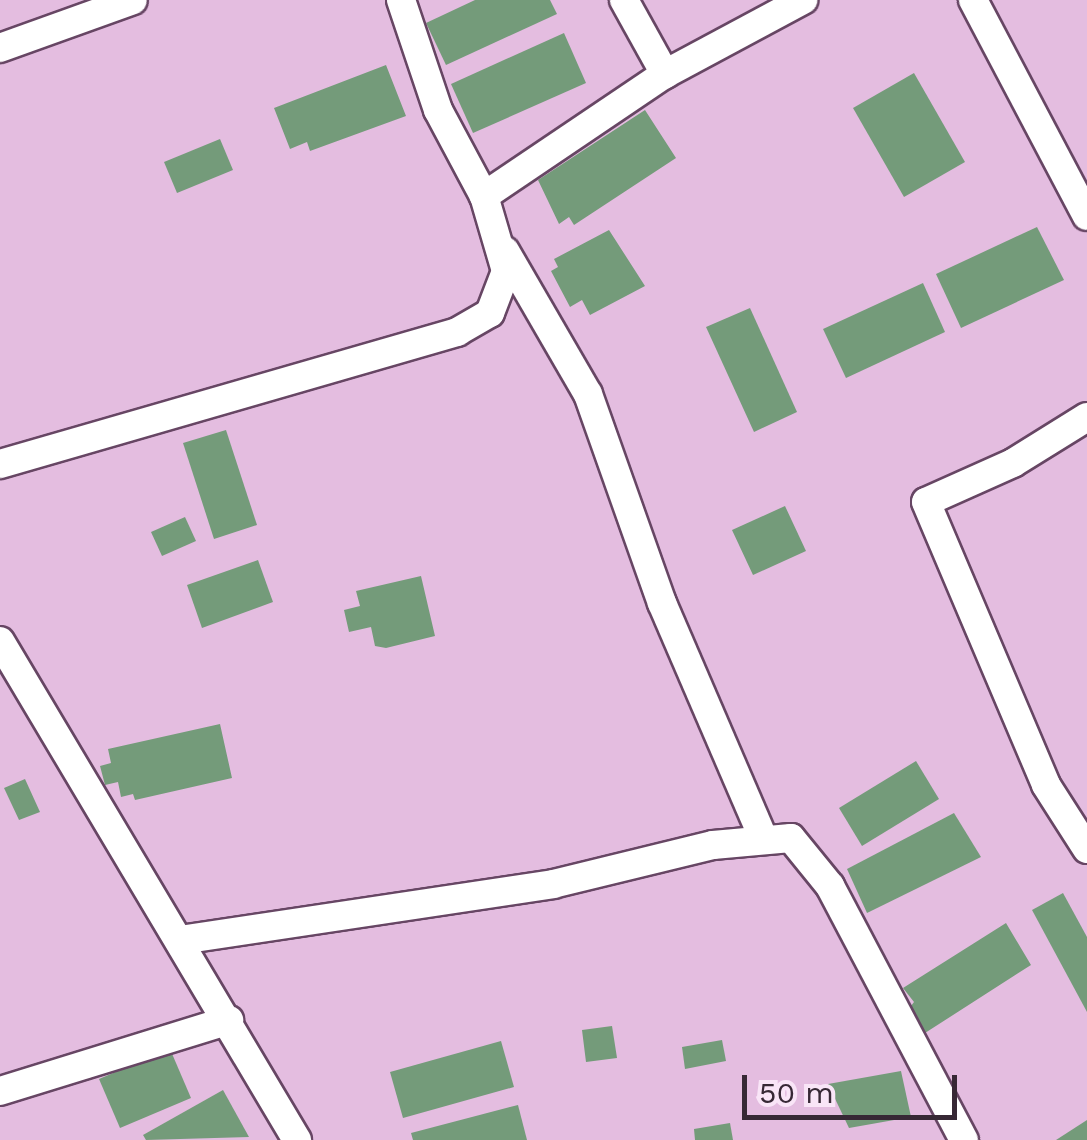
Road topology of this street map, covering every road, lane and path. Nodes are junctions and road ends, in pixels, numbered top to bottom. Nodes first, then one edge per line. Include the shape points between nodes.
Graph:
1 (133, 0) edge
2 (401, 0) edge
3 (624, 0) edge
4 (803, 0) edge
5 (973, 0) edge
6 (0, 48) edge
7 (665, 74) junction
8 (484, 196) junction
9 (1087, 216) edge
10 (501, 244) junction
11 (1087, 417) edge
12 (0, 464) edge
13 (0, 641) edge
14 (763, 838) junction
15 (1087, 850) edge
16 (180, 940) junction
17 (228, 1020) junction
18 (0, 1092) edge
19 (297, 1140) edge
20 (964, 1140) edge

1 - 6 street
2 - 8 street via 438,110
3 - 7 street
4 - 7 street
5 - 9 street
7 - 8 street
8 - 10 street
10 - 12 street via 504,290 490,313 457,332
10 - 14 street via 588,394 662,603
11 - 15 street via 1012,463 926,502 1046,785
13 - 16 street
14 - 16 street via 554,884
14 - 20 street via 791,838 814,861
16 - 17 street
17 - 18 street
17 - 19 street

